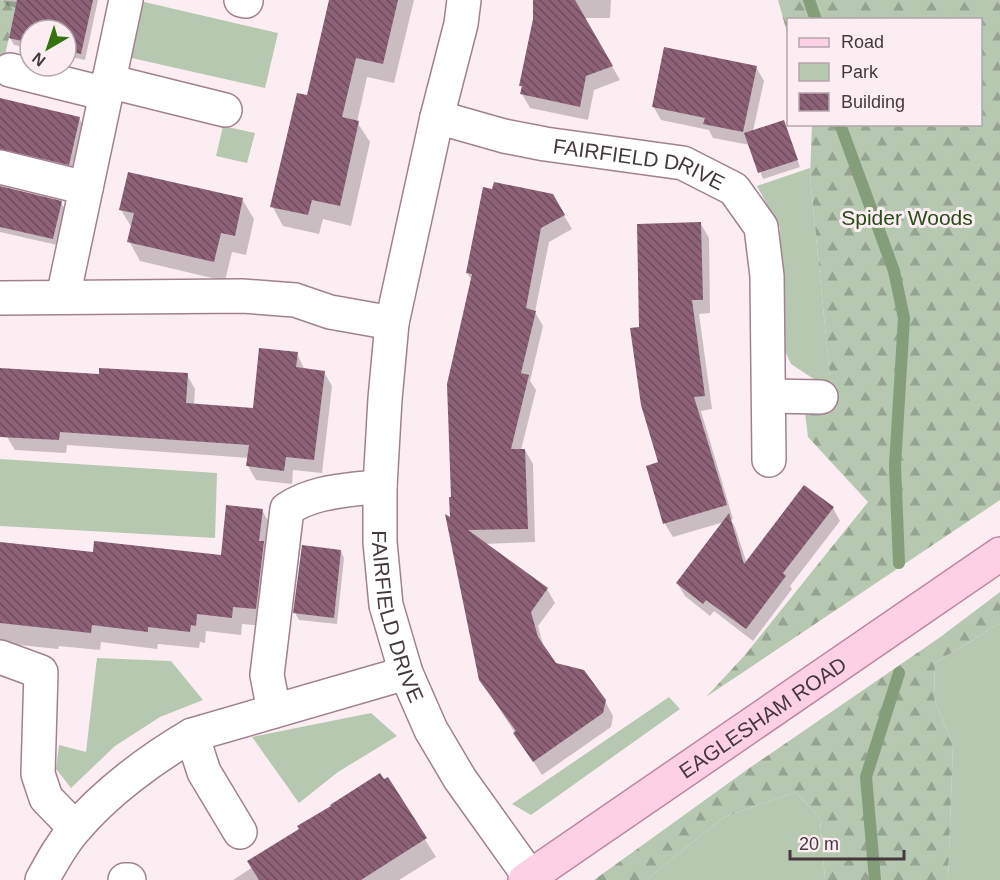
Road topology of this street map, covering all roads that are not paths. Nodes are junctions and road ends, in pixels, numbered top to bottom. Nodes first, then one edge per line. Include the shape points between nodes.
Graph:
1 (126, 0) edge
2 (464, 0) edge
3 (10, 70) dead end
4 (107, 88) junction
5 (225, 110) dead end
6 (437, 117) junction
7 (0, 167) edge
8 (86, 188) junction
9 (63, 297) junction
10 (0, 298) edge
11 (392, 322) junction
12 (770, 396) junction
13 (821, 397) dead end
14 (770, 460) dead end
15 (380, 486) junction
16 (1000, 554) edge
17 (0, 657) edge
18 (406, 673) junction
19 (274, 711) junction
20 (192, 735) junction
21 (75, 828) junction
22 (240, 832) dead end
23 (528, 878) edge
24 (42, 880) edge

1 - 4 street
2 - 6 street, FAIRFIELD DRIVE
3 - 4 street
4 - 5 street
4 - 8 street
6 - 11 street, FAIRFIELD DRIVE
6 - 12 street, FAIRFIELD DRIVE via 545,144 683,164 734,189 761,227 767,276
7 - 8 street
8 - 9 street
9 - 10 street
9 - 11 street via 295,300 330,312
11 - 15 street, FAIRFIELD DRIVE
12 - 13 street
12 - 14 street, FAIRFIELD DRIVE
15 - 18 street, FAIRFIELD DRIVE via 386,605
15 - 19 street via 317,495 287,509 267,675
16 - 23 main road, EAGLESHAM ROAD
17 - 21 street via 41,672 38,774 46,798
18 - 19 street
18 - 23 street, FAIRFIELD DRIVE via 431,730 460,779
19 - 20 street
20 - 21 street via 120,785
20 - 22 street via 204,772
21 - 24 street

